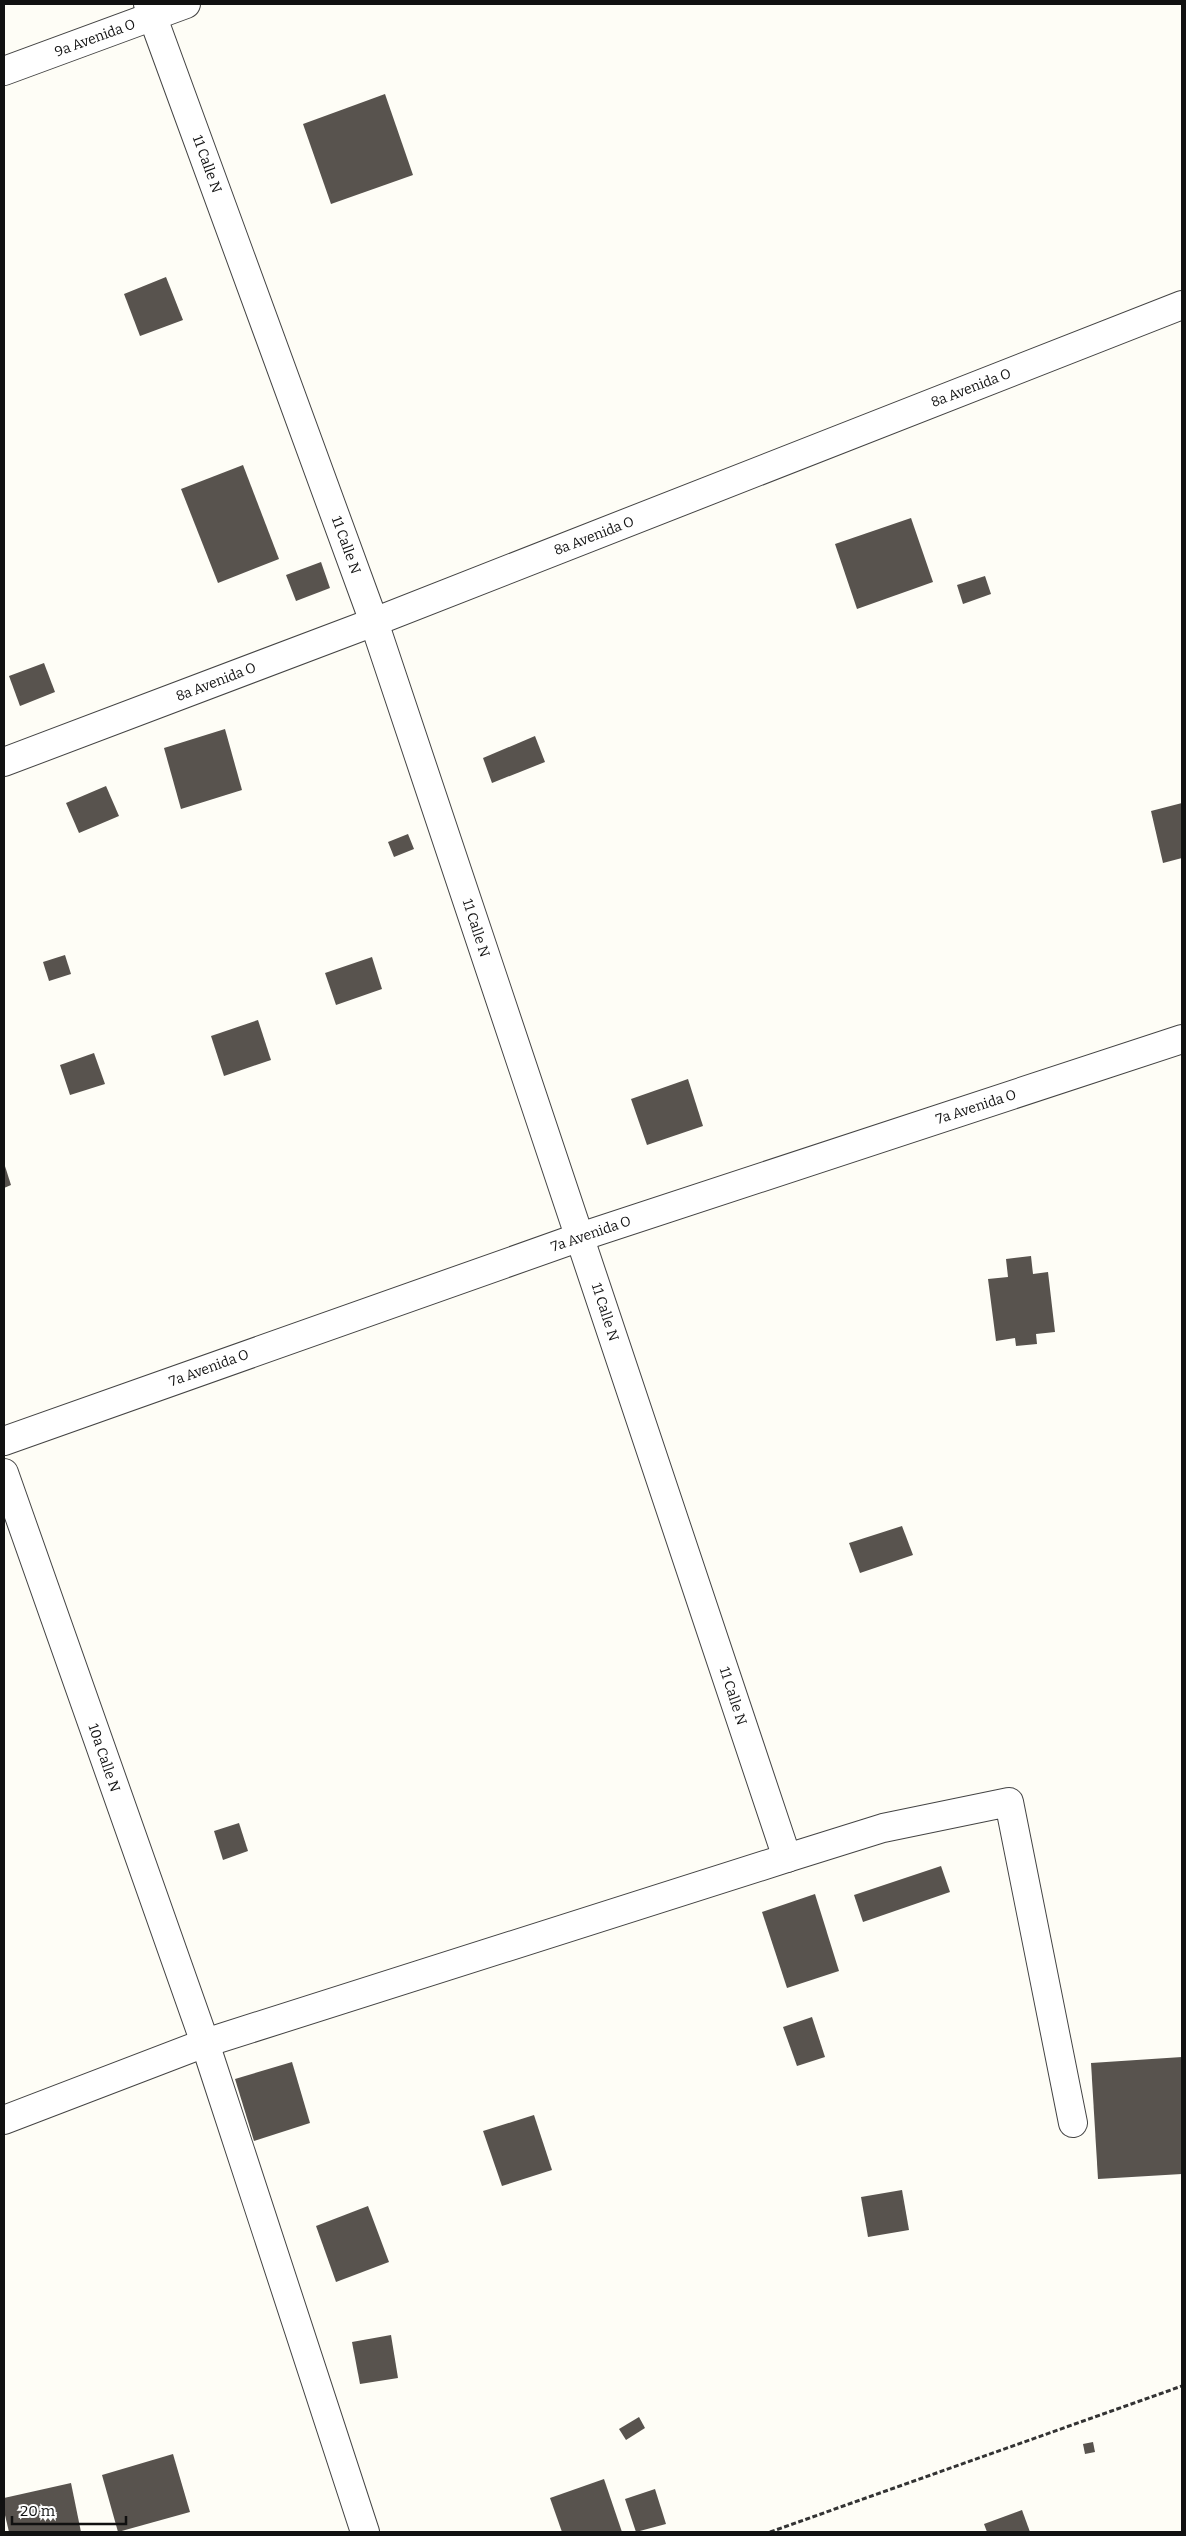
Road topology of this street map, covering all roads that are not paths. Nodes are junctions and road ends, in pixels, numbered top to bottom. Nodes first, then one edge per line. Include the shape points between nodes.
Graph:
1 (186, 4) edge
2 (150, 11) edge
3 (4, 71) edge
4 (1182, 305) edge
5 (374, 622) junction
6 (4, 762) edge
7 (1182, 1039) edge
8 (580, 1237) junction
9 (4, 1441) edge
10 (4, 1473) edge
11 (787, 1858) junction
12 (205, 2043) junction
13 (4, 2120) edge
14 (1073, 2123) dead end
15 (365, 2532) edge

1 - 2 street, 9a Avenida O
2 - 3 street, 9a Avenida O
2 - 5 street, 11 Calle N
4 - 5 street, 8a Avenida O
5 - 6 street, 8a Avenida O
5 - 8 street, 11 Calle N
7 - 8 street, 7a Avenida O
8 - 9 street, 7a Avenida O
8 - 11 street, 11 Calle N
10 - 12 street, 10a Calle N
11 - 12 street
11 - 14 street via 883,1828 1009,1802
12 - 13 street
12 - 15 street, 10a Calle N

